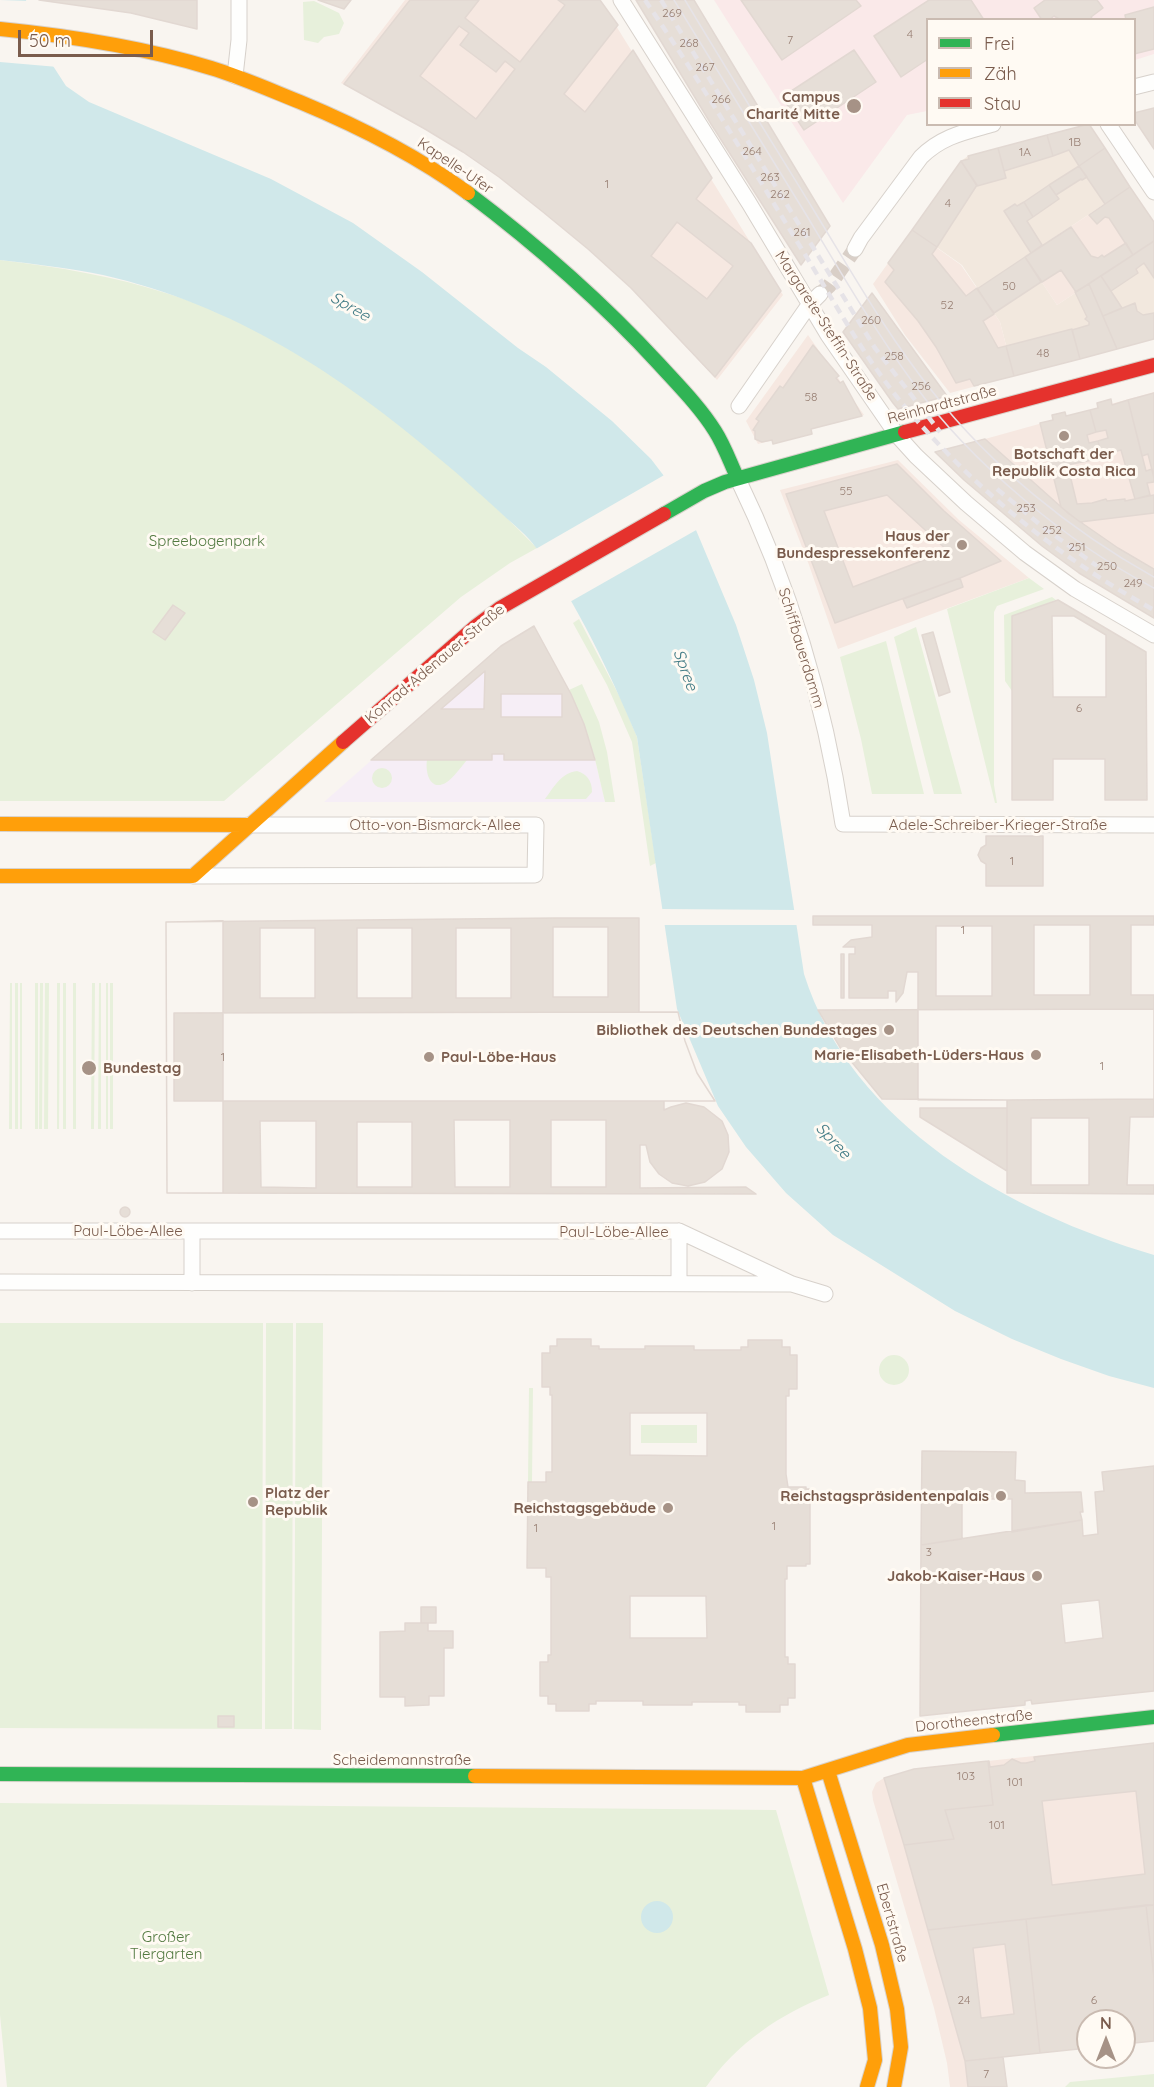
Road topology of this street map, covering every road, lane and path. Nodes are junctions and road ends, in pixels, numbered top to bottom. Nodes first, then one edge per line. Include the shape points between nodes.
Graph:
1 (239, 0) edge
2 (621, 0) edge
3 (0, 29) edge
4 (235, 76) junction
5 (1154, 82) edge
6 (1136, 86) edge
7 (987, 126) edge
8 (1109, 126) edge
9 (1154, 192) edge
10 (855, 249) tunnel mouth
11 (814, 299) junction
12 (1154, 365) edge
13 (739, 406) dead end
14 (897, 435) junction
15 (737, 477) junction
16 (1154, 635) edge
17 (0, 824) edge
18 (843, 824) joint
19 (248, 825) junction
20 (1154, 825) edge
21 (0, 876) edge
22 (193, 876) junction
23 (0, 1231) edge
24 (192, 1232) junction
25 (679, 1232) junction
26 (0, 1282) edge
27 (192, 1283) junction
28 (679, 1283) junction
29 (792, 1284) junction
30 (825, 1294) dead end
31 (1154, 1717) edge
32 (828, 1771) junction
33 (0, 1774) edge
34 (803, 1778) junction
35 (867, 2087) edge
36 (894, 2087) edge

1 - 4 street
2 - 11 street, Margarete-Steffin-Straße
3 - 4 street, Kapelle-Ufer via 121,45
4 - 15 street, Kapelle-Ufer via 343,119 406,152 513,228 624,328 690,398 717,434
5 - 6 street
7 - 10 street via 932,146
8 - 9 street
11 - 13 street
11 - 14 street, Margarete-Steffin-Straße via 832,341
12 - 14 street, Reinhardtstraße
14 - 15 street, Reinhardtstraße
14 - 16 street, Margarete-Steffin-Straße via 951,489 1025,553 1075,589
15 - 18 street, Schiffbauerdamm via 778,573 802,646 834,770
15 - 19 street, Konrad-Adenauer-Straße via 704,491 500,608
17 - 19 street, Otto-von-Bismarck-Allee
18 - 20 street, Adele-Schreiber-Krieger-Straße
19 - 22 street, Konrad-Adenauer-Straße
19 - 22 street, Otto-von-Bismarck-Allee via 536,825 535,875
21 - 22 street, Otto-von-Bismarck-Allee
23 - 24 street, Paul-Löbe-Allee
24 - 25 street, Paul-Löbe-Allee
24 - 27 street
25 - 28 street, Paul-Löbe-Allee
25 - 29 street
26 - 27 street
27 - 28 street
28 - 29 street
29 - 30 street
31 - 32 street, Dorotheenstraße via 908,1745
32 - 34 street, Dorotheenstraße
32 - 36 street, Ebertstraße via 882,1945 897,2009 901,2047
33 - 34 street, Scheidemannstraße
34 - 35 street via 870,2008 875,2060

